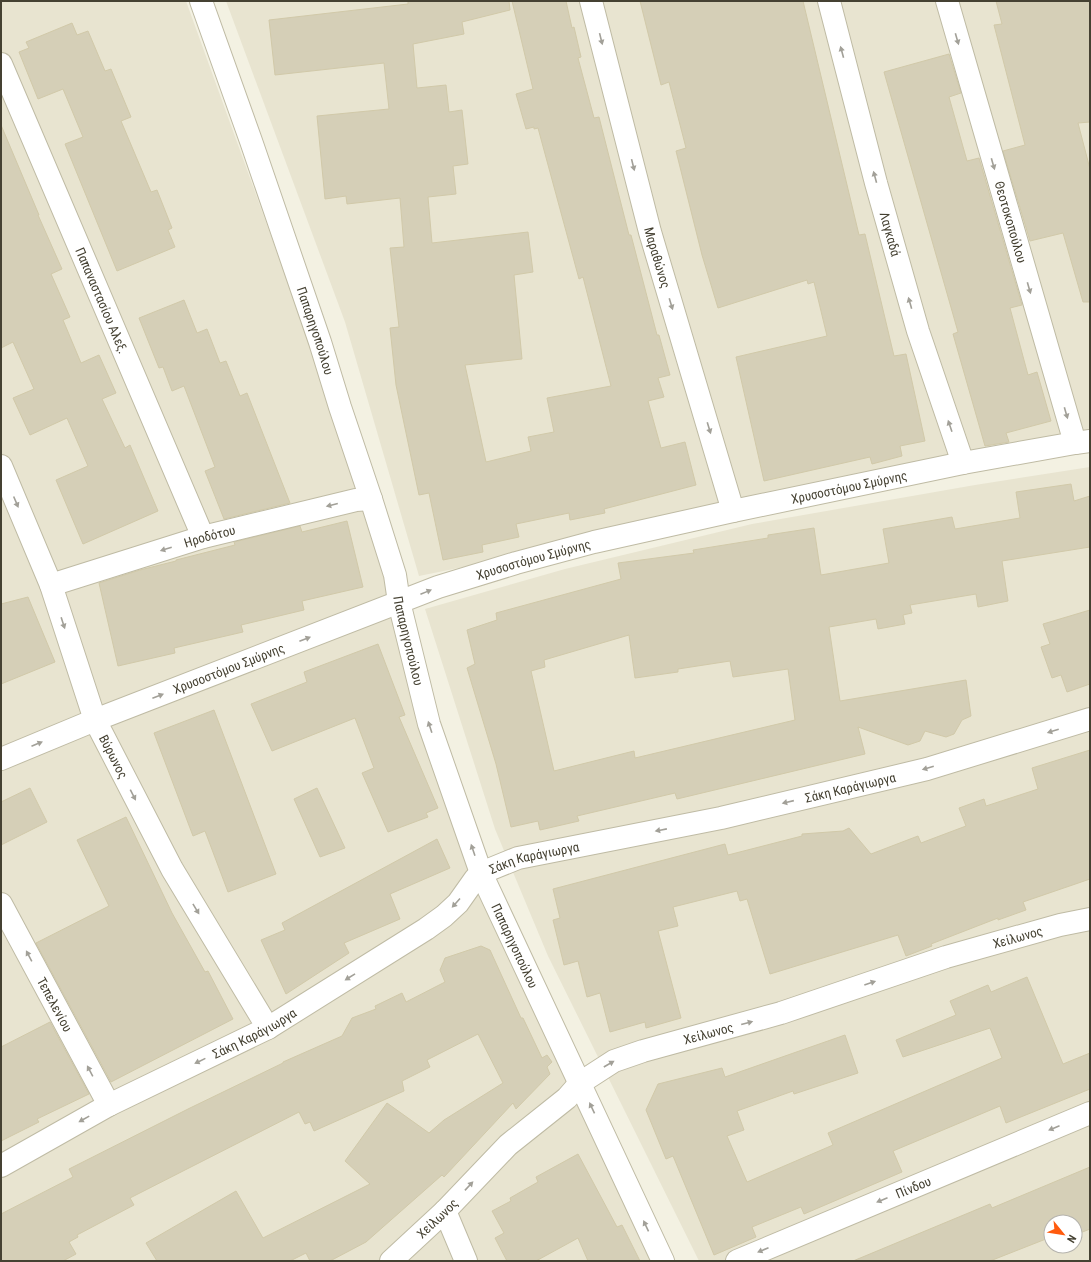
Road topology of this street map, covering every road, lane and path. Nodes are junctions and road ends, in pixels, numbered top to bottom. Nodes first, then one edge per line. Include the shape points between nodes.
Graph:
1 (201, 1) edge
2 (591, 1) edge
3 (829, 1) edge
4 (947, 1) edge
5 (1, 64) edge
6 (1082, 442) edge
7 (963, 463) junction
8 (1, 466) edge
9 (371, 498) junction
10 (733, 511) junction
11 (202, 537) junction
12 (51, 585) junction
13 (399, 602) junction
14 (1090, 719) edge
15 (95, 720) junction
16 (1, 759) edge
17 (481, 873) junction
18 (1, 904) edge
19 (1090, 918) edge
20 (268, 1028) junction
21 (580, 1083) junction
22 (109, 1105) junction
23 (1090, 1113) edge
24 (1, 1166) edge
25 (445, 1211) junction
26 (391, 1261) edge
27 (466, 1261) edge
28 (663, 1261) edge
29 (737, 1261) edge

1 - 9 street, Παπαρηγοπούλου
2 -> 10 street, Μαραθώνος via 650,232
7 -> 3 street, Λαγκαδά via 918,331 876,183
4 -> 6 street, Θεοτοκοπούλου
5 - 11 street, Παπαναστασίου Αλεξ.
6 - 7 street, Χρυσοστόμου Σμύρνης
7 - 10 street, Χρυσοστόμου Σμύρνης
8 -> 12 street, Βύρωνος
9 -> 11 street, Ηροδότου
9 - 13 street, Παπαρηγοπούλου via 395,575
13 -> 10 street, Χρυσοστόμου Σμύρνης via 516,562
11 -> 12 street, Ηροδότου
12 -> 15 street, Βύρωνος
15 -> 13 street, Χρυσοστόμου Σμύρνης
17 -> 13 street, Παπαρηγοπούλου via 429,724
14 -> 17 street, Σάκη Καράγιωργα via 927,769 721,818 518,858
16 -> 15 street, Χρυσοστόμου Σμύρνης
15 -> 20 street, Βύρωνος via 172,869
17 -> 20 street, Σάκη Καράγιωργα via 458,903 444,916
17 - 21 street, Παπαρηγοπούλου
22 -> 18 street, Τεπελενίου
21 -> 19 street, Χείλωνος via 614,1061 643,1051 781,1013 946,957
20 -> 22 street, Σάκη Καράγιωργα
25 -> 21 street, Χείλωνος via 508,1145 567,1098
28 -> 21 street, Παπαρηγοπούλου
22 -> 24 street, Σάκη Καράγιωργα
23 -> 29 street, Πίνδου
25 - 26 street, Χείλωνος
25 - 27 street

